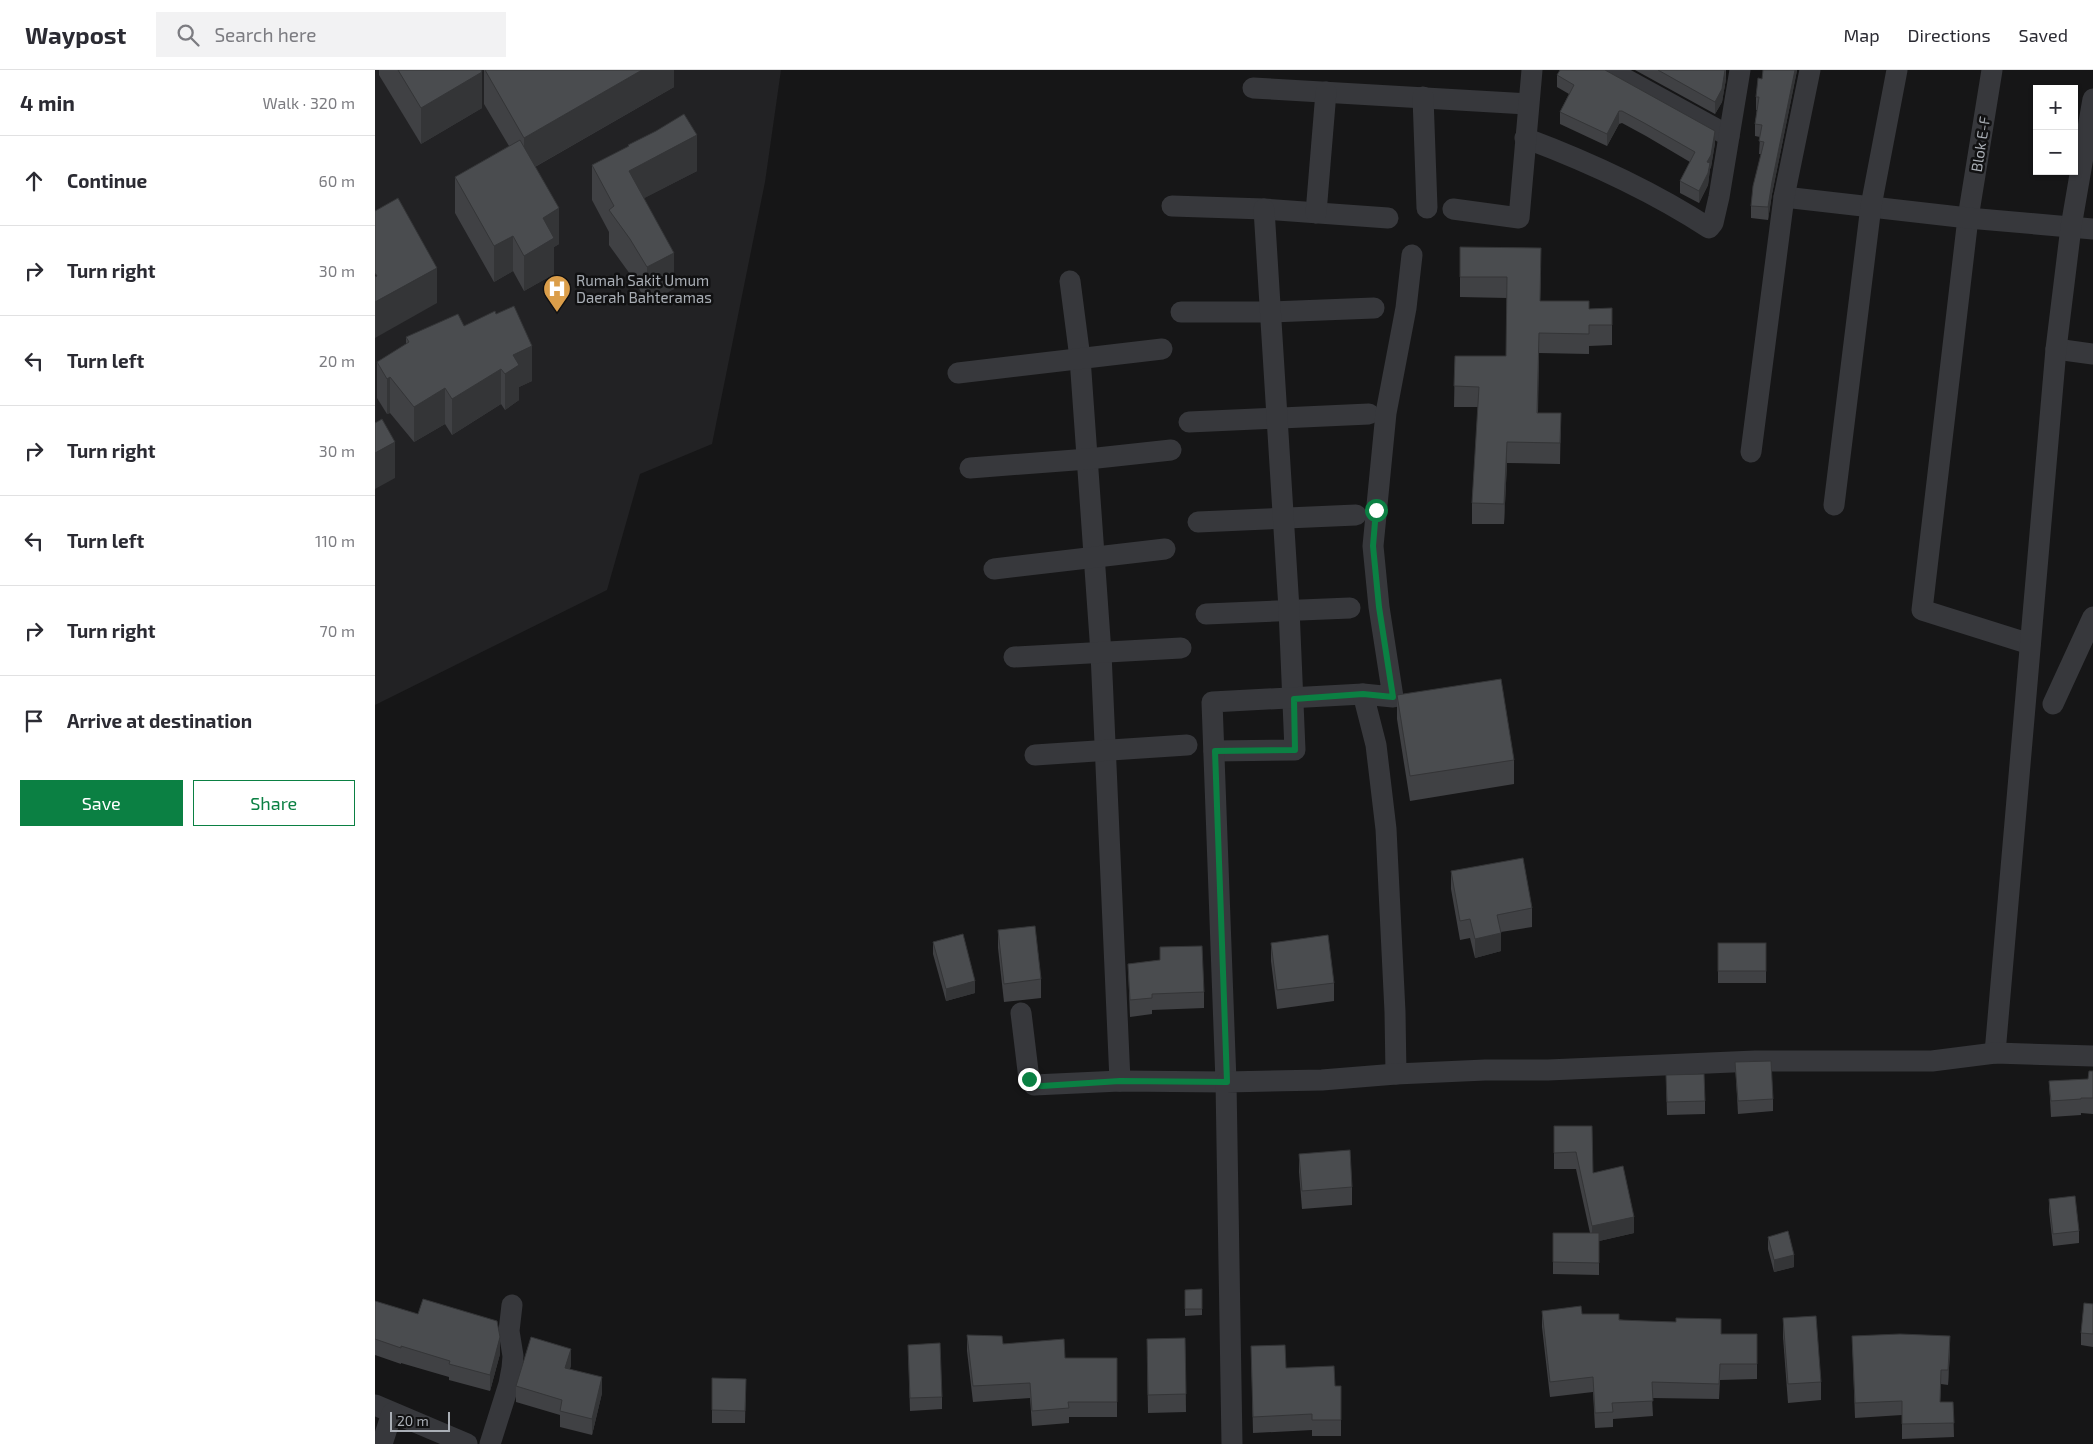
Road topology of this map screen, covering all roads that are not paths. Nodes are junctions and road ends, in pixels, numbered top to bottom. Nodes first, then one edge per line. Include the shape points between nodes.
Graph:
1 (1532, 70) edge
2 (1609, 70) edge
3 (1739, 70) edge
4 (1810, 70) edge
5 (1897, 70) edge
6 (1992, 70) edge
7 (1253, 88) dead end
8 (1326, 92) junction
9 (1423, 97) junction
10 (2093, 99) edge
11 (1529, 104) junction
12 (1729, 136) junction
13 (1525, 138) junction
14 (1783, 197) junction
15 (1172, 206) dead end
16 (1871, 206) junction
17 (1427, 208) dead end
18 (1264, 209) junction
19 (1453, 209) dead end
20 (1316, 213) junction
21 (1388, 218) dead end
22 (1968, 218) junction
23 (2071, 226) junction
24 (2093, 229) edge
25 (1412, 256) dead end
26 (1070, 281) dead end
27 (1374, 308) dead end
28 (1181, 312) dead end
29 (1271, 312) junction
30 (1162, 349) dead end
31 (2056, 349) junction
32 (2093, 354) edge
33 (1080, 358) junction
34 (958, 373) dead end
35 (1369, 414) dead end
36 (1277, 418) junction
37 (1189, 422) dead end
38 (1171, 450) dead end
39 (1751, 452) dead end
40 (1088, 459) junction
41 (970, 468) dead end
42 (1834, 505) dead end
43 (1356, 515) dead end
44 (1283, 518) junction
45 (1197, 522) dead end
46 (1165, 549) dead end
47 (1094, 556) junction
48 (993, 569) dead end
49 (1349, 608) dead end
50 (1289, 609) junction
51 (1206, 614) dead end
52 (2093, 617) edge
53 (2030, 644) junction
54 (1181, 648) dead end
55 (1101, 653) junction
56 (1014, 657) dead end
57 (1363, 694) junction
58 (1294, 699) junction
59 (2053, 704) dead end
60 (1187, 745) dead end
61 (1215, 751) junction
62 (1104, 752) junction
63 (1035, 755) dead end
64 (1021, 1013) dead end
65 (1995, 1053) junction
66 (2093, 1056) edge
67 (1396, 1074) junction
68 (1120, 1081) junction
69 (1227, 1082) junction
70 (512, 1305) dead end
71 (383, 1409) edge
72 (382, 1444) edge
73 (467, 1444) edge
74 (490, 1444) edge
75 (1233, 1444) edge

1 - 11 street
2 - 12 street
3 - 12 street
4 - 14 street
5 - 16 street
6 - 22 street, Blok E-F
7 - 8 street
8 - 9 street
8 - 20 street
9 - 11 street
9 - 17 street
10 - 23 street
11 - 13 street
12 - 13 street via 1715,215 1709,228 1587,162
13 - 19 street via 1519,218
14 - 16 street
14 - 39 street
15 - 18 street
16 - 22 street
16 - 42 street
18 - 20 street
18 - 29 street
20 - 21 street
22 - 23 street
22 - 53 street, Blok E-F via 1922,610
23 - 24 street
23 - 31 street
25 - 57 street via 1406,308 1386,414 1373,546 1393,697
26 - 33 street
27 - 29 street
28 - 29 street
29 - 36 street
30 - 33 street
31 - 32 street
31 - 53 street
33 - 34 street
33 - 40 street
35 - 36 street
36 - 37 street
36 - 44 street
38 - 40 street
40 - 41 street
40 - 47 street
43 - 44 street
44 - 45 street
44 - 50 street
46 - 47 street
47 - 48 street
47 - 55 street
49 - 50 street
50 - 51 street
50 - 58 street
52 - 59 street
53 - 65 street
54 - 55 street
55 - 56 street
55 - 62 street
57 - 58 street
57 - 67 street via 1376,745 1386,829
58 - 61 street via 1295,750
58 - 61 street via 1212,702
60 - 62 street
61 - 69 street
62 - 63 street
62 - 68 street
64 - 68 street via 1029,1079 1034,1085
65 - 66 street
65 - 67 street via 1932,1060 1755,1061
67 - 69 street
68 - 69 street
69 - 75 street
70 - 74 street via 509,1331 513,1356 506,1393
71 - 72 street
71 - 73 street

